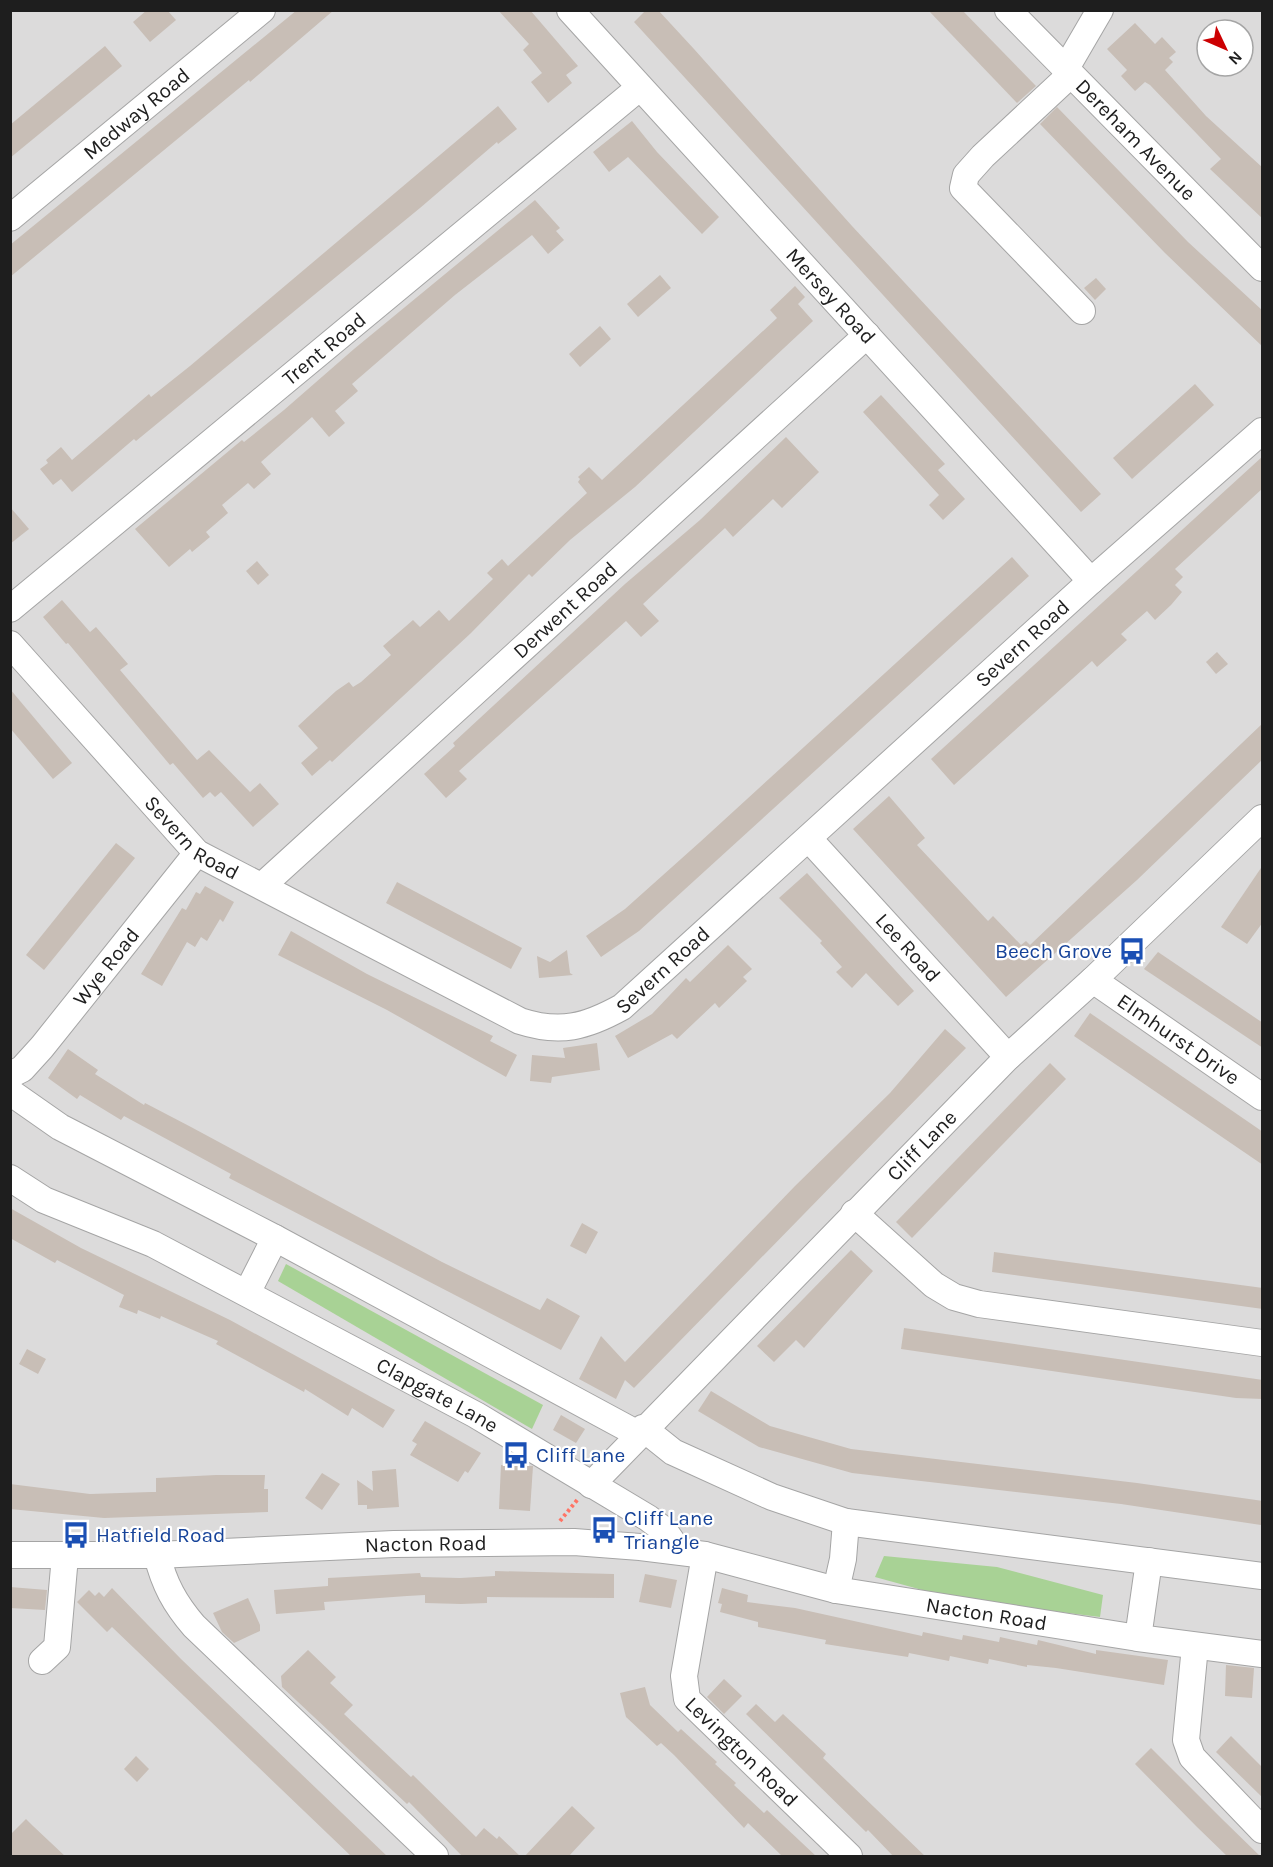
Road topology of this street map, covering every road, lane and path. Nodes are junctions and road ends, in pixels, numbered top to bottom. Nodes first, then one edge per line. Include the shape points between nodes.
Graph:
1 (262, 10) edge
2 (570, 10) edge
3 (1008, 10) edge
4 (1100, 10) edge
5 (1068, 73) junction
6 (639, 88) junction
7 (10, 218) edge
8 (1263, 268) edge
9 (1082, 311) dead end
10 (867, 335) junction
11 (1263, 431) edge
12 (1091, 581) junction
13 (10, 609) edge
14 (10, 644) edge
15 (1263, 818) edge
16 (809, 839) junction
17 (197, 853) junction
18 (262, 886) junction
19 (1093, 980) junction
20 (1008, 1057) junction
21 (10, 1075) edge
22 (10, 1092) edge
23 (1263, 1097) edge
24 (10, 1178) edge
25 (854, 1213) junction
26 (275, 1238) junction
27 (247, 1293) junction
28 (1263, 1342) edge
29 (641, 1431) junction
30 (584, 1481) junction
31 (846, 1522) junction
32 (533, 1544) junction
33 (678, 1551) junction
34 (10, 1555) edge
35 (157, 1555) junction
36 (705, 1555) junction
37 (65, 1556) junction
38 (1149, 1561) junction
39 (1263, 1576) edge
40 (836, 1590) junction
41 (1138, 1638) junction
42 (1195, 1646) junction
43 (1263, 1654) edge
44 (42, 1661) dead end
45 (1263, 1830) edge
46 (435, 1857) edge
47 (849, 1857) edge

1 - 7 street, Medway Road
2 - 6 street, Mersey Road
3 - 5 street, Dereham Avenue
4 - 5 street
5 - 8 street, Dereham Avenue
5 - 9 street via 983,156 966,175 963,188
6 - 10 street, Mersey Road
6 - 13 street, Trent Road
10 - 12 street, Mersey Road
10 - 18 street, Derwent Road
11 - 12 street, Severn Road
12 - 16 street, Severn Road
14 - 17 street, Severn Road
15 - 19 street, Cliff Lane
16 - 18 street, Severn Road via 622,1007 601,1019 558,1029 520,1021
16 - 20 street, Lee Road
17 - 18 street, Severn Road
17 - 21 street, Wye Road via 42,1047 22,1069
19 - 20 street, Cliff Lane
19 - 23 street, Elmhurst Drive
20 - 25 street, Cliff Lane
22 - 26 street via 60,1127
24 - 27 street, Clapgate Lane via 44,1200 153,1244
25 - 28 street via 934,1285 954,1297 979,1304
25 - 29 street, Cliff Lane
26 - 27 street
26 - 29 street
27 - 30 street, Clapgate Lane via 476,1415
29 - 30 street, Cliff Lane
29 - 31 street via 673,1452 772,1497
30 - 32 path via 569,1489 579,1498 554,1529
30 - 33 street, Clapgate Lane via 664,1530
31 - 38 street
31 - 40 street
32 - 33 street, Nacton Road via 574,1542
32 - 35 street, Nacton Road via 394,1544
33 - 36 street, Nacton Road
34 - 37 street, Nacton Road
35 - 37 street, Nacton Road
35 - 46 street via 162,1577 194,1626
36 - 40 street, Nacton Road
36 - 47 street, Levington Road via 684,1676 687,1699
37 - 44 street via 57,1647
38 - 39 street
38 - 41 street
40 - 41 street, Nacton Road
41 - 42 street, Nacton Road
42 - 43 street, Nacton Road
42 - 45 street via 1186,1740 1192,1757

